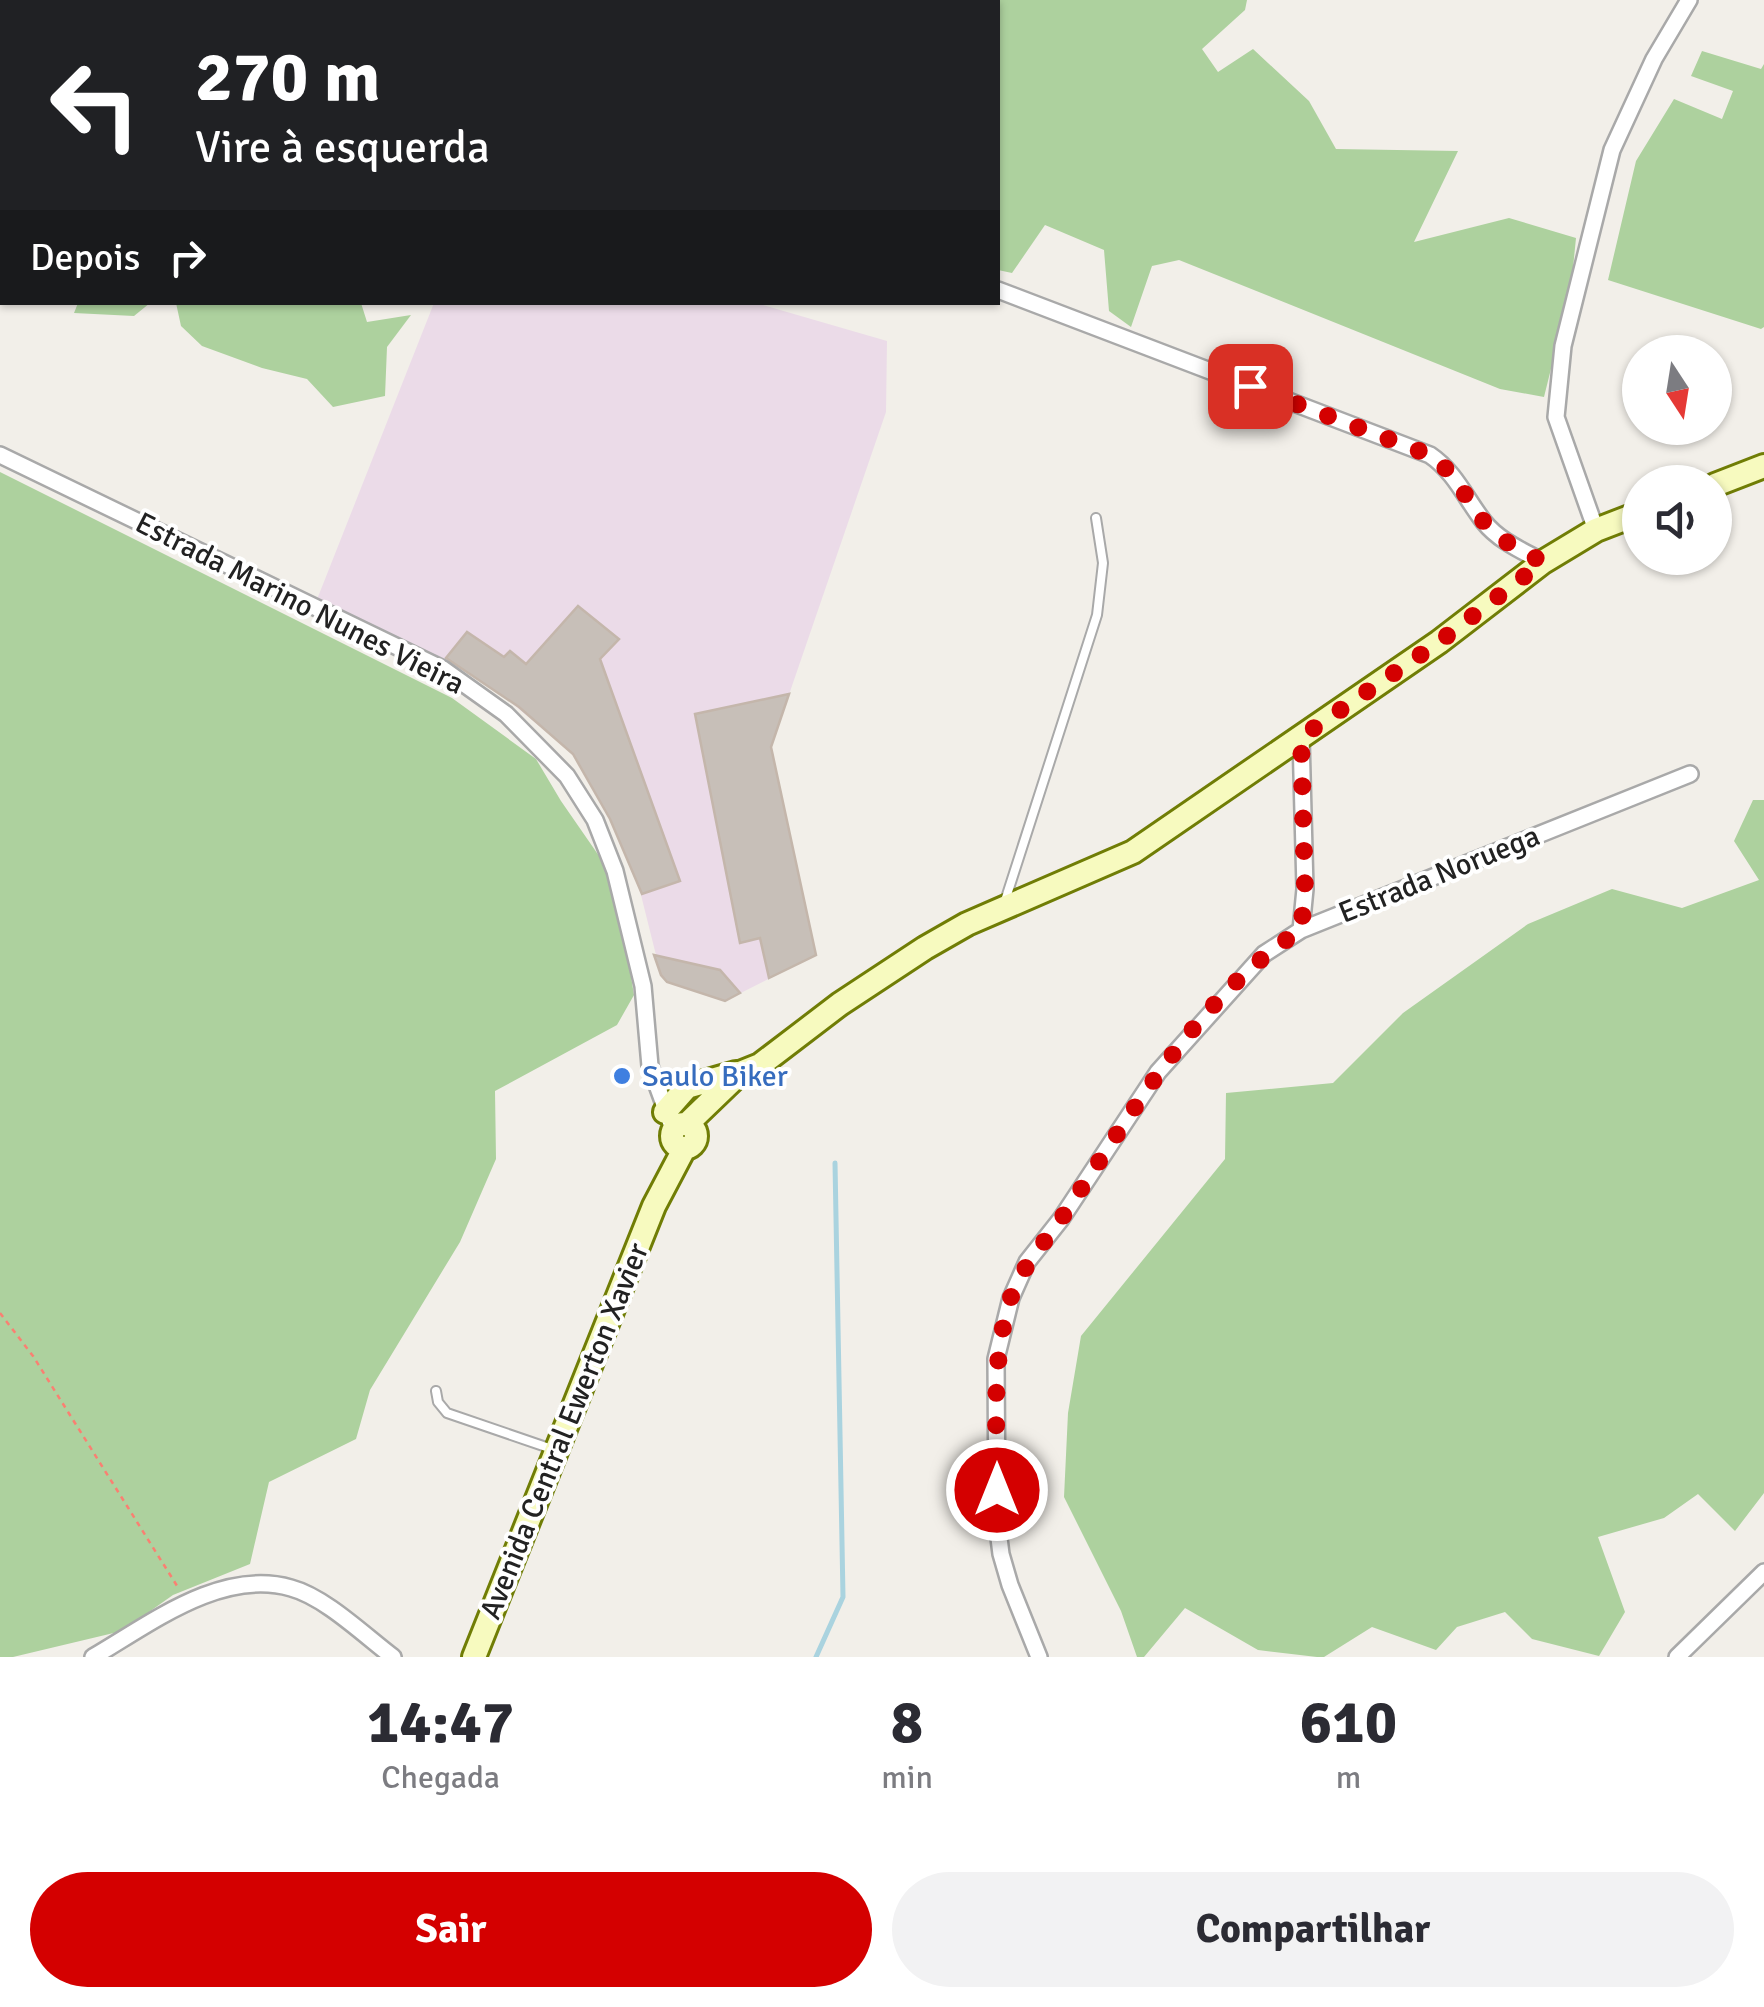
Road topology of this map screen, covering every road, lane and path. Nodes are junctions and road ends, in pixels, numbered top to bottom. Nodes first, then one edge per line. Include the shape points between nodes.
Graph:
1 (1688, 0) edge
2 (1000, 291) edge
3 (0, 455) edge
4 (1764, 466) edge
5 (1732, 478) edge
6 (1096, 518) dead end
7 (1622, 520) edge
8 (1596, 530) junction
9 (1543, 562) junction
10 (1301, 737) junction
11 (1690, 774) dead end
12 (1003, 908) junction
13 (1301, 930) junction
14 (750, 1069) junction
15 (680, 1131) junction
16 (0, 1313) edge
17 (436, 1391) dead end
18 (556, 1450) junction
19 (1764, 1572) edge
20 (188, 1603) junction
21 (93, 1657) edge
22 (393, 1657) edge
23 (474, 1657) edge
24 (1040, 1657) edge
25 (1677, 1657) edge

1 - 8 street via 1612,150 1563,346 1556,417
2 - 9 street via 1430,455 1444,464 1486,524
3 - 15 street, Estrada Marino Nunes Vieira via 443,669 506,714 567,776 595,820 615,871 643,986 650,1066
4 - 5 main road
6 - 12 lane via 1103,563 1097,614
7 - 8 main road, Avenida Central Ewerton Xavier
8 - 9 main road, Avenida Central Ewerton Xavier
9 - 10 main road, Avenida Central Ewerton Xavier
10 - 12 main road, Avenida Central Ewerton Xavier via 1133,852
10 - 13 street
11 - 13 street, Estrada Noruega
12 - 14 main road, Avenida Central Ewerton Xavier via 926,948
13 - 24 street, Estrada Noruega via 1264,954 1158,1072 1027,1262 1010,1298 996,1360 998,1522 1010,1585
14 - 15 main road, Avenida Central Ewerton Xavier via 746,1087
14 - 15 main road via 687,1087
15 - 18 main road, Avenida Central Ewerton Xavier
16 - 20 path via 34,1356
17 - 18 lane via 446,1413
18 - 23 main road, Avenida Central Ewerton Xavier
19 - 25 street
20 - 21 street
20 - 22 street via 233,1586 293,1588

